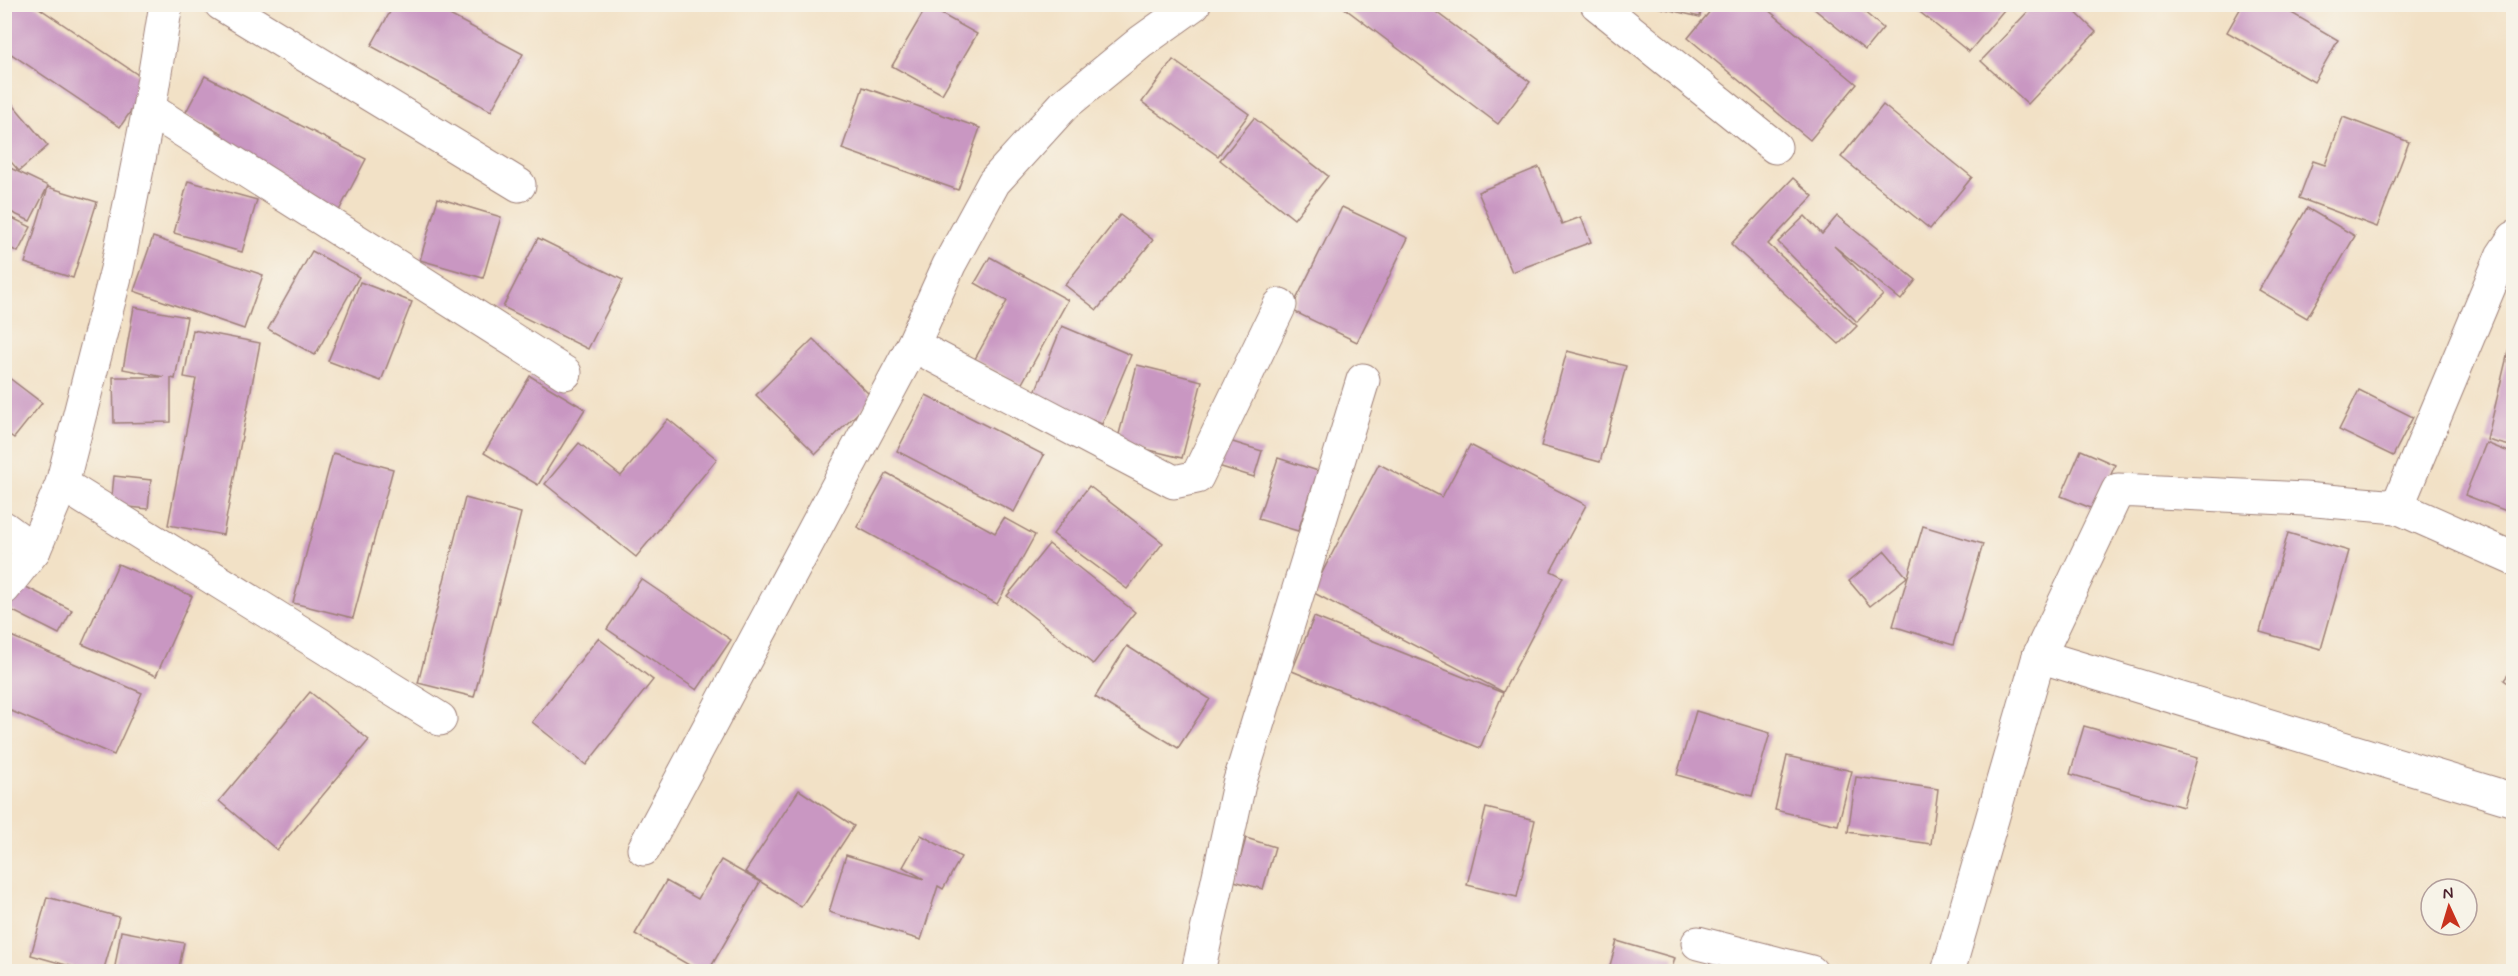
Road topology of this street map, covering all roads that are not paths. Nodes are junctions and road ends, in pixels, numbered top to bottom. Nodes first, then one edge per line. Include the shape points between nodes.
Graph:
1 (166, 4) edge
2 (221, 4) edge
3 (1194, 4) edge
4 (1597, 4) edge
5 (149, 109) junction
6 (1775, 147) dead end
7 (519, 185) dead end
8 (2514, 238) edge
9 (1280, 305) dead end
10 (913, 345) junction
11 (565, 374) dead end
12 (1363, 380) dead end
13 (62, 484) junction
14 (2397, 507) junction
15 (4, 528) edge
16 (34, 550) junction
17 (2514, 559) edge
18 (4, 588) edge
19 (2039, 656) junction
20 (440, 719) dead end
21 (2514, 800) edge
22 (644, 849) dead end
23 (1698, 943) dead end
24 (1198, 972) edge
25 (1811, 972) edge
26 (1948, 972) edge

1 - 5 street
2 - 7 street
3 - 10 street via 1064,105 994,182 949,265
4 - 6 street
5 - 11 street
5 - 13 street via 117,269
8 - 14 street via 2502,256
9 - 10 street via 1197,477 1174,482
10 - 22 street
12 - 24 street via 1239,784
13 - 16 street
13 - 20 street
14 - 17 street
14 - 19 street via 2118,490
15 - 16 street
16 - 18 street
19 - 21 street
19 - 26 street
23 - 25 street

